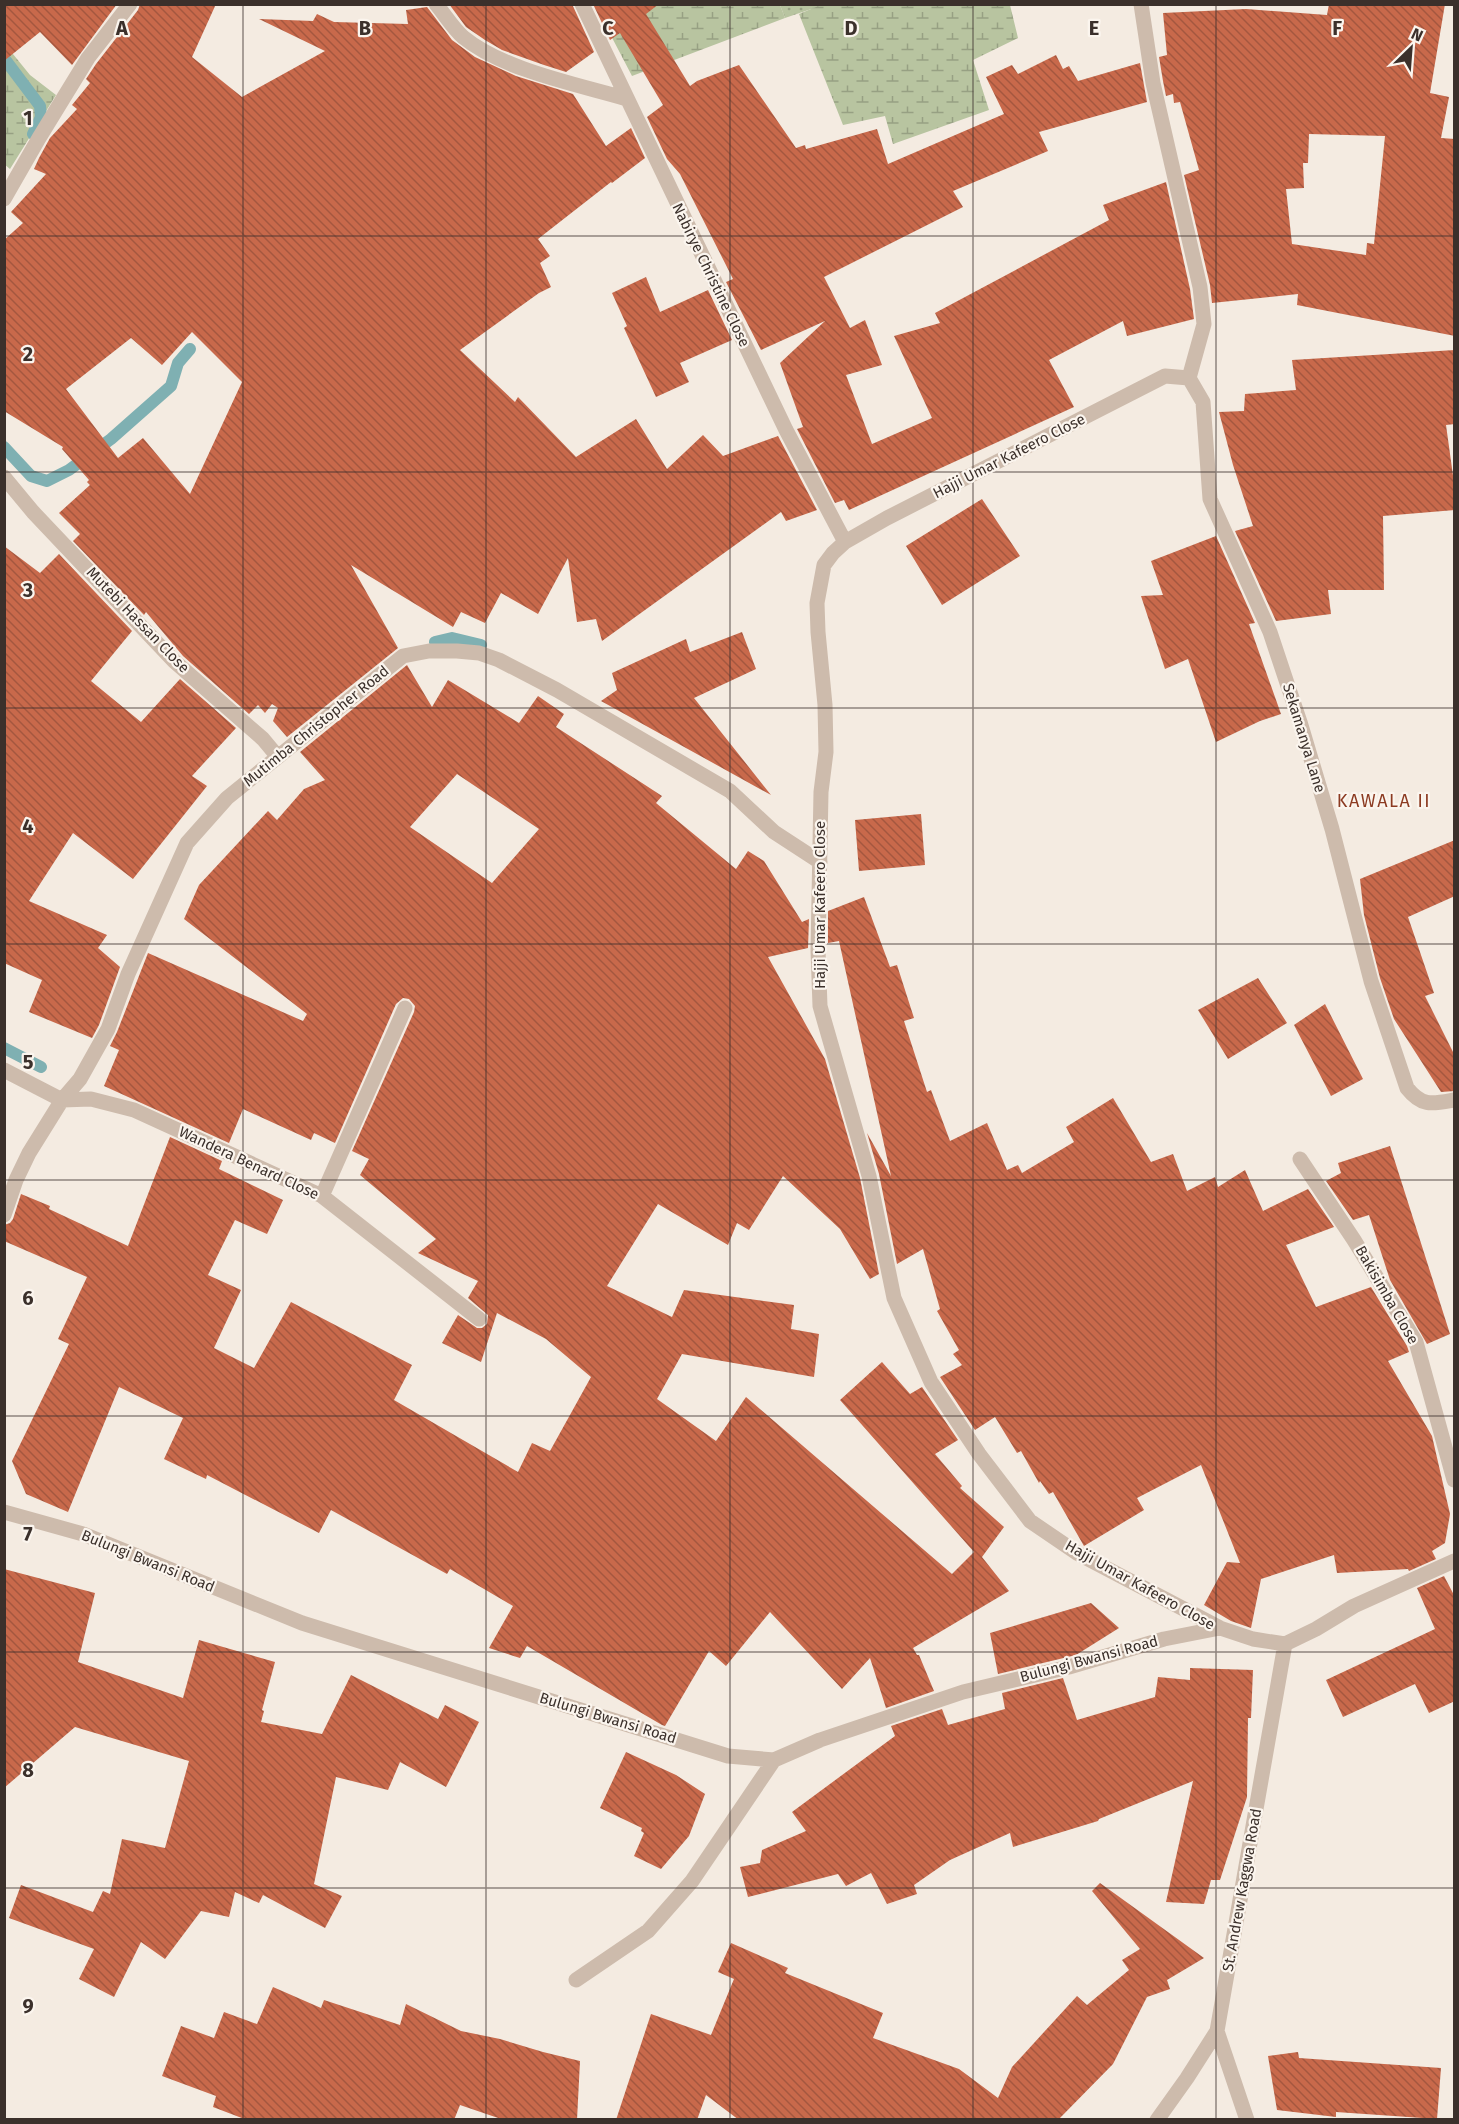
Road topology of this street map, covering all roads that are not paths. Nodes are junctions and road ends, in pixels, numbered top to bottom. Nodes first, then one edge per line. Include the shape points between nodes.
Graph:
1 (130, 4) edge
2 (436, 4) edge
3 (582, 4) edge
4 (1141, 4) edge
5 (627, 99) junction
6 (4, 199) edge
7 (1190, 378) junction
8 (4, 477) edge
9 (845, 542) junction
10 (278, 757) junction
11 (820, 862) junction
12 (405, 1008) dead end
13 (4, 1071) edge
14 (62, 1100) junction
15 (1455, 1100) edge
16 (1300, 1159) dead end
17 (322, 1196) junction
18 (4, 1215) edge
19 (479, 1319) dead end
20 (1455, 1480) edge
21 (4, 1512) edge
22 (1455, 1561) edge
23 (1220, 1628) junction
24 (1285, 1644) junction
25 (774, 1760) junction
26 (576, 1980) dead end
27 (1217, 2031) junction
28 (1157, 2120) edge
29 (1246, 2120) edge

1 - 6 street via 88,58
2 - 5 street via 461,35 484,52
3 - 5 street, Nabirye Christine Close
4 - 7 street via 1150,72 1200,287 1204,324
5 - 9 street, Nabirye Christine Close via 786,430
7 - 9 street, Hajji Umar Kafeero Close via 1165,376
7 - 15 street, Sekamanya Lane via 1203,402 1210,499 1270,632 1332,829 1371,981 1407,1088 1421,1102
8 - 10 street, Mutebi Hassan Close via 174,661 263,739
9 - 11 street, Hajji Umar Kafeero Close via 824,565 817,603 826,729
10 - 11 street, Mutimba Christopher Road via 404,656 443,650 479,653 557,690 730,791 774,832
10 - 14 street, Mutimba Christopher Road via 227,798 187,843 128,974 108,1029 80,1080
11 - 23 street, Hajji Umar Kafeero Close via 820,1006 869,1176 894,1298 931,1382 1030,1521 1077,1553
12 - 17 street
13 - 14 street
14 - 17 street, Wandera Benard Close via 91,1099 134,1110
14 - 18 street, Mutimba Christopher Road via 29,1153
16 - 20 street, Bakisimba Close via 1416,1342
17 - 19 street, Wandera Benard Close
21 - 25 street, Bulungi Bwansi Road via 83,1534 302,1623 728,1756
22 - 24 street via 1354,1606
23 - 24 street, Hajji Umar Kafeero Close
23 - 25 street, Bulungi Bwansi Road via 963,1692 820,1740
24 - 27 street, St. Andrew Kaggwa Road
25 - 26 street via 692,1881 648,1931
27 - 28 street, St. Andrew Kaggwa Road
27 - 29 street

